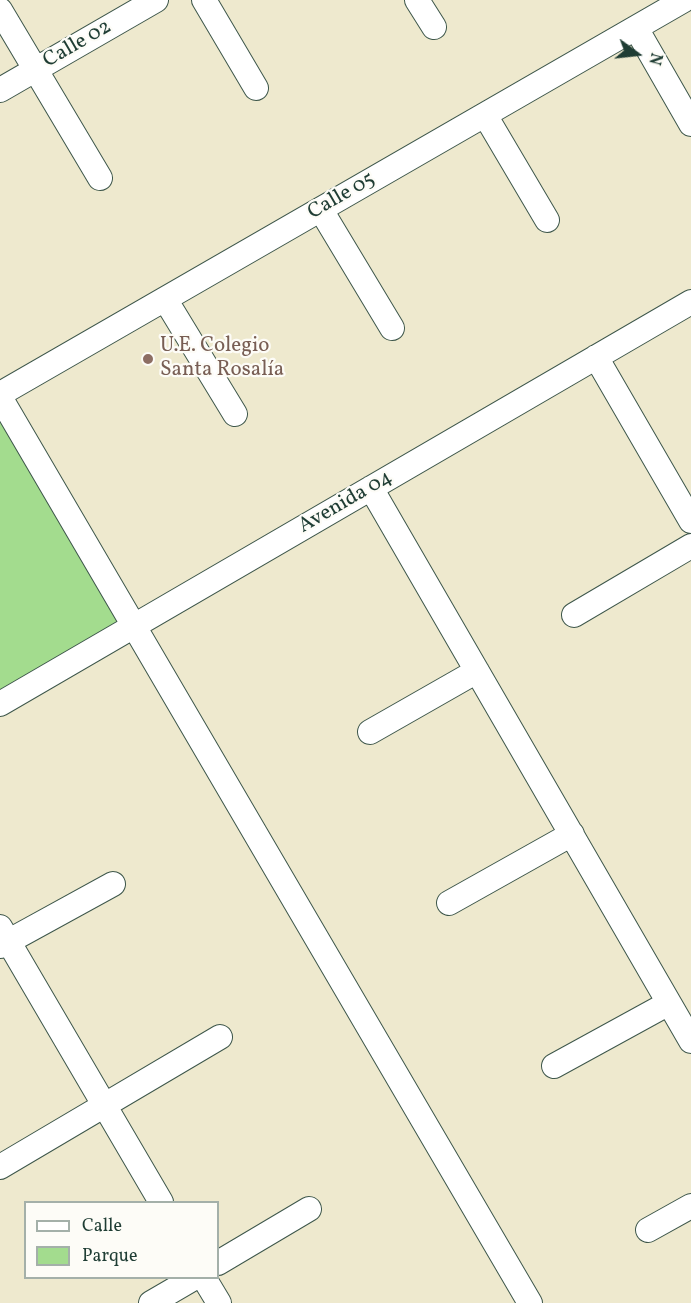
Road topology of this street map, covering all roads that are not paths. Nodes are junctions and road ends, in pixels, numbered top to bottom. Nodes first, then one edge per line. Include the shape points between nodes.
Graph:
1 (156, 0) edge
2 (204, 0) edge
3 (417, 0) edge
4 (684, 0) edge
5 (0, 10) edge
6 (434, 27) dead end
7 (636, 28) junction
8 (35, 70) junction
9 (256, 88) dead end
10 (0, 90) edge
11 (485, 115) junction
12 (691, 124) edge
13 (100, 178) dead end
14 (321, 210) junction
15 (547, 220) dead end
16 (165, 299) junction
17 (691, 302) edge
18 (392, 328) dead end
19 (596, 357) junction
20 (0, 395) edge
21 (235, 414) dead end
22 (371, 488) junction
23 (691, 521) edge
24 (691, 546) edge
25 (574, 615) dead end
26 (134, 626) junction
27 (477, 671) junction
28 (0, 704) edge
29 (370, 732) dead end
30 (572, 834) junction
31 (113, 884) dead end
32 (450, 903) dead end
33 (3, 938) edge
34 (669, 1003) junction
35 (220, 1037) dead end
36 (691, 1041) edge
37 (554, 1066) dead end
38 (104, 1105) junction
39 (0, 1167) edge
40 (160, 1201) edge
41 (691, 1206) edge
42 (309, 1209) dead end
43 (648, 1230) dead end
44 (219, 1262) edge
45 (192, 1279) edge
46 (205, 1279) edge
47 (151, 1303) edge
48 (219, 1303) edge
49 (530, 1303) edge

1 - 8 street, Calle 02
2 - 9 street
3 - 6 street
4 - 7 street, Calle 05
5 - 8 street
7 - 11 street, Calle 05
7 - 12 street
8 - 10 street, Calle 02
8 - 13 street
11 - 14 street, Calle 05
11 - 15 street
14 - 16 street, Calle 05
14 - 18 street
16 - 20 street, Calle 05
16 - 21 street
17 - 19 street, Avenida 04
19 - 22 street, Avenida 04
19 - 23 street
20 - 26 street
22 - 26 street, Avenida 04
22 - 27 street
24 - 25 street
26 - 28 street, Avenida 04
26 - 49 street
27 - 29 street
27 - 30 street
30 - 32 street
30 - 34 street
31 - 33 street
33 - 38 street
34 - 36 street
34 - 37 street
35 - 38 street
38 - 39 street
38 - 40 street
41 - 43 street
42 - 44 street
45 - 47 street
46 - 48 street

